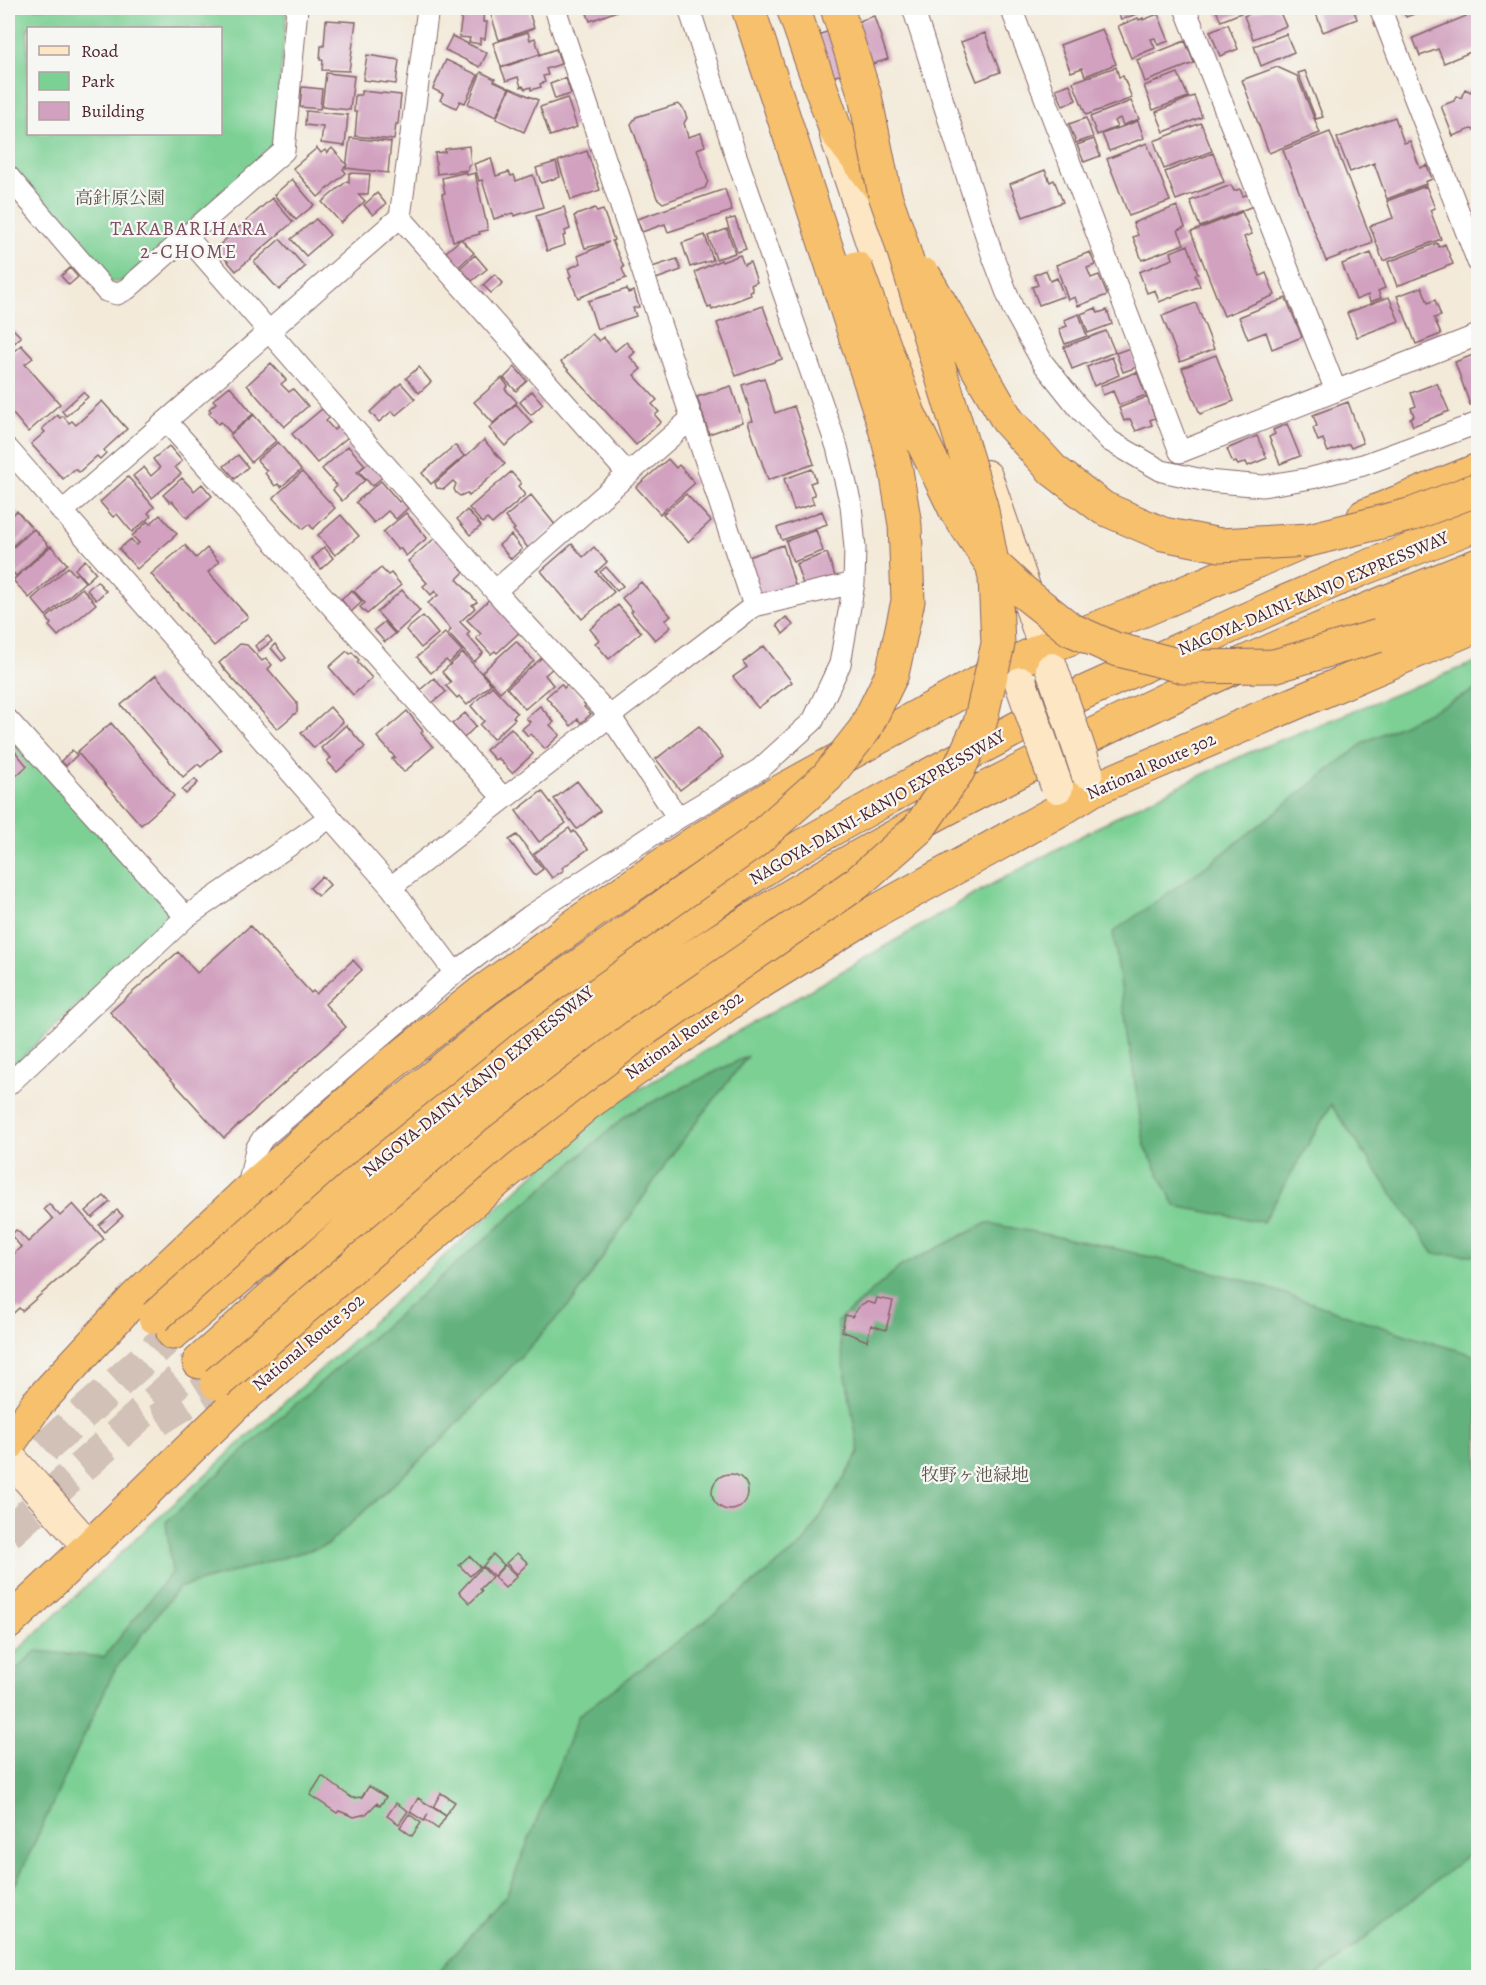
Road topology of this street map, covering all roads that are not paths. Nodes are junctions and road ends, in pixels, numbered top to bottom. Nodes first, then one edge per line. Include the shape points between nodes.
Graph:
1 (297, 8) edge
2 (428, 8) edge
3 (555, 8) edge
4 (689, 8) edge
5 (748, 8) edge
6 (766, 8) edge
7 (793, 8) edge
8 (815, 8) edge
9 (824, 8) edge
10 (837, 8) edge
11 (854, 8) edge
12 (913, 8) edge
13 (1011, 8) edge
14 (1185, 8) edge
15 (1380, 8) edge
16 (8, 176) edge
17 (885, 195) junction
18 (400, 217) junction
19 (899, 235) junction
20 (186, 236) junction
21 (1479, 262) edge
22 (270, 331) junction
23 (1479, 335) edge
24 (1336, 391) junction
25 (692, 418) junction
26 (166, 421) junction
27 (1479, 423) edge
28 (8, 449) edge
29 (1180, 452) junction
30 (1479, 470) edge
31 (1168, 472) junction
32 (628, 474) junction
33 (1479, 489) edge
34 (62, 512) junction
35 (1479, 524) edge
36 (1479, 565) edge
37 (854, 583) junction
38 (495, 591) junction
39 (1479, 597) edge
40 (754, 606) junction
41 (1479, 625) edge
42 (1048, 658) junction
43 (1017, 673) junction
44 (610, 716) junction
45 (8, 720) edge
46 (1090, 781) junction
47 (1061, 797) junction
48 (504, 799) junction
49 (329, 818) junction
50 (678, 818) junction
51 (391, 887) junction
52 (186, 917) junction
53 (455, 973) junction
54 (8, 1085) edge
55 (247, 1191) junction
56 (8, 1445) edge
57 (8, 1456) edge
58 (89, 1547) junction
59 (8, 1623) edge

1 - 20 street via 284,152
2 - 18 street
3 - 25 street
4 - 37 street via 837,447 851,505
5 - 35 highway, NAGOYA-DAINI-KANJO EXPRESSWAY, bridge via 896,470 905,525 908,601 891,674 865,729 827,777 753,843 507,1017 345,1148 164,1325 550,1020 779,859 1083,693 1287,601
6 - 39 highway, bridge via 909,414 956,511 989,560 1022,591 1070,629 1115,648 1185,667 1274,666 1378,636
7 - 17 highway via 836,131
7 - 43 street
8 - 17 highway, bridge via 854,122
9 - 42 street
10 - 17 highway, bridge via 865,96
11 - 17 highway, bridge via 880,83
12 - 31 street via 1013,309 1043,363 1110,441
13 - 29 street
14 - 24 street
15 - 21 street
16 - 20 street via 106,291 117,294 127,289
17 - 19 highway, bridge
18 - 22 street
18 - 32 street
19 - 33 highway, bridge via 1008,422 1053,470 1103,508 1153,530 1220,545 1309,540 1413,514
19 - 36 highway, NAGOYA-DAINI-KANJO EXPRESSWAY, bridge via 981,506 995,578 998,644 980,723 958,771 919,828 857,883 637,1035 208,1373 442,1146 569,1045 687,961 807,885 975,793 1305,635
20 - 22 street
22 - 26 street
22 - 38 street
23 - 24 street
24 - 29 street
25 - 32 street
25 - 40 street
26 - 34 street
26 - 48 street
27 - 31 street via 1363,465 1263,486 1207,481
28 - 34 street
29 - 31 street
30 - 42 highway via 1143,610
32 - 38 street
34 - 49 street
37 - 40 street
37 - 50 street via 840,664 813,721 760,769
38 - 44 street
40 - 44 street
41 - 46 highway, National Route 302
42 - 43 highway
42 - 46 street, bridge
43 - 47 street, bridge
43 - 55 highway via 774,795 696,842 481,993 388,1067
44 - 48 street
44 - 50 street
45 - 52 street
46 - 47 highway, National Route 302
47 - 58 highway, National Route 302 via 746,991 587,1104 238,1402
48 - 51 street
49 - 51 street
49 - 52 street
50 - 53 street via 530,916
51 - 53 street
52 - 54 street
53 - 55 street via 263,1138 256,1149
55 - 56 highway via 136,1297 37,1404
57 - 58 street
58 - 59 highway, National Route 302

